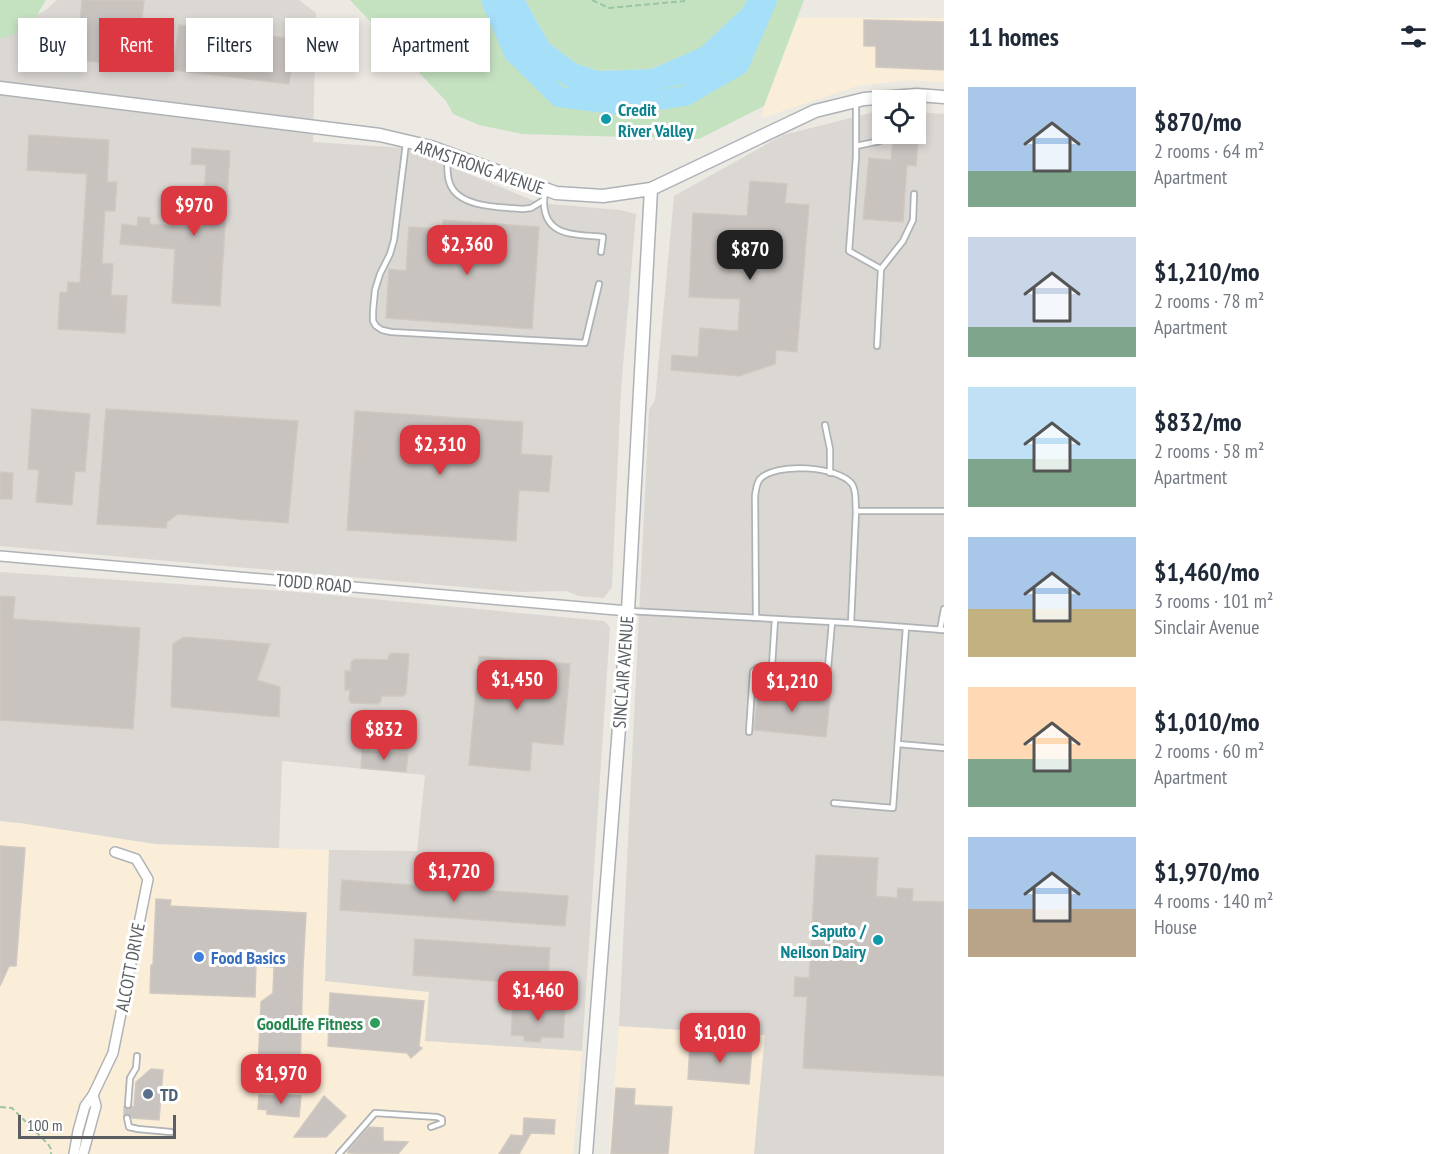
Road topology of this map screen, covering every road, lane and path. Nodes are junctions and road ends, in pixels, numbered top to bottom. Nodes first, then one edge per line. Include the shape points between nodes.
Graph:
1 (592, 0) edge
2 (684, 0) edge
3 (0, 88) edge
4 (926, 96) edge
5 (944, 97) edge
6 (856, 101) junction
7 (872, 102) edge
8 (406, 141) junction
9 (872, 143) edge
10 (856, 146) junction
11 (447, 152) junction
12 (651, 189) junction
13 (544, 194) junction
14 (914, 194) dead end
15 (601, 252) dead end
16 (881, 269) junction
17 (599, 284) dead end
18 (877, 346) dead end
19 (825, 424) dead end
20 (830, 473) junction
21 (856, 511) junction
22 (944, 511) edge
23 (0, 556) edge
24 (944, 609) edge
25 (628, 611) junction
26 (756, 618) junction
27 (775, 619) junction
28 (832, 622) junction
29 (851, 623) junction
30 (906, 627) junction
31 (942, 630) edge
32 (772, 666) junction
33 (749, 732) dead end
34 (898, 744) junction
35 (944, 748) edge
36 (834, 803) dead end
37 (116, 852) dead end
38 (137, 1056) dead end
39 (93, 1095) junction
40 (128, 1105) dead end
41 (0, 1107) edge
42 (128, 1118) dead end
43 (431, 1127) dead end
44 (171, 1132) dead end
45 (51, 1154) edge
46 (74, 1154) edge
47 (83, 1154) edge
48 (339, 1154) edge
49 (586, 1154) edge

1 - 2 path via 609,8
3 - 8 street, ARMSTRONG AVENUE
4 - 5 street, ARMSTRONG AVENUE
6 - 7 street, ARMSTRONG AVENUE
6 - 10 lane
6 - 12 street, ARMSTRONG AVENUE via 815,111
8 - 11 street, ARMSTRONG AVENUE
8 - 17 lane via 394,240 375,290 376,326 391,332 585,343
9 - 10 lane
10 - 16 lane via 849,251
11 - 13 street, ARMSTRONG AVENUE
11 - 13 lane via 448,179 462,198 480,205 524,209 531,208
12 - 13 street, ARMSTRONG AVENUE via 603,196
12 - 25 street, SINCLAIR AVENUE
13 - 15 lane via 544,213 552,226 564,232 603,237
14 - 16 lane via 913,220 903,241
16 - 18 lane
19 - 20 lane
20 - 21 lane via 853,485
20 - 26 lane via 810,468 786,469 769,473 757,483
21 - 22 lane
21 - 29 lane
23 - 25 street, TODD ROAD
24 - 31 lane
25 - 26 lane
25 - 49 street, SINCLAIR AVENUE
26 - 27 lane
27 - 28 lane
27 - 32 lane
28 - 29 lane
28 - 32 lane via 828,668
29 - 30 lane
30 - 31 lane
30 - 34 lane
32 - 33 lane via 759,666 753,672
34 - 35 lane
34 - 36 lane via 892,808
37 - 39 street, ALCOTT DRIVE via 136,859 148,879 113,1053
38 - 40 lane
39 - 46 street, ALCOTT DRIVE via 85,1106
39 - 47 street, ALCOTT DRIVE via 96,1106
41 - 45 path via 12,1108 48,1144
42 - 44 lane via 129,1127
43 - 48 lane via 442,1123 442,1119 375,1113

